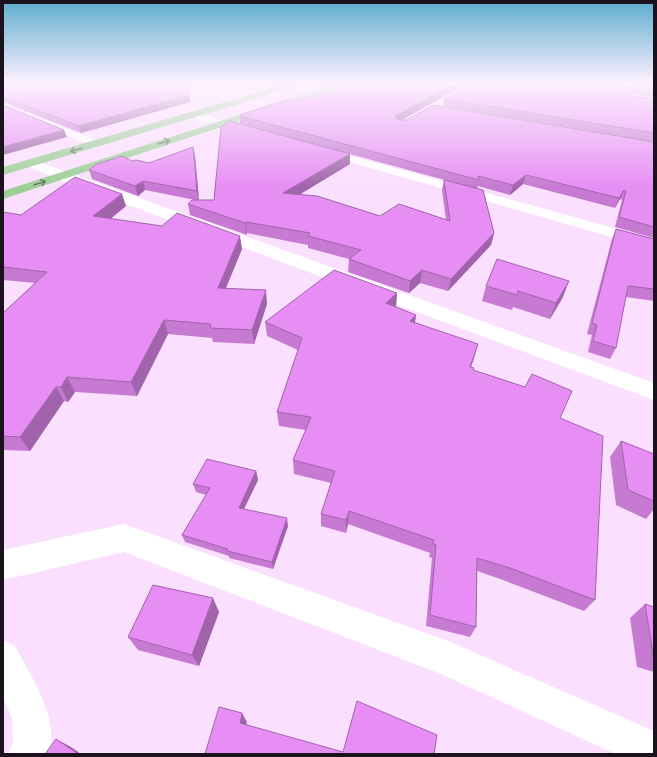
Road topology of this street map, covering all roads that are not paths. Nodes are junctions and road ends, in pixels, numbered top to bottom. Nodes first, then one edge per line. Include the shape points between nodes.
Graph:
1 (33, 118) edge
2 (181, 118) edge
3 (204, 118) edge
4 (235, 118) edge
5 (411, 118) edge
6 (221, 123) junction
7 (401, 124) edge
8 (259, 134) edge
9 (96, 144) junction
10 (312, 149) edge
11 (31, 163) junction
12 (3, 171) edge
13 (62, 176) junction
14 (3, 195) edge
15 (654, 244) edge
16 (654, 392) edge
17 (3, 565) edge
18 (3, 658) edge
19 (654, 751) edge
20 (28, 754) edge

1 - 9 street
2 - 9 main road
3 - 6 street
4 - 6 main road
5 - 7 street
6 - 8 street
13 -> 6 main road
9 -> 11 main road
10 - 15 street
11 - 12 main road
11 - 13 street
14 -> 13 main road
13 - 16 street
17 - 19 street via 124,538 448,659
18 - 20 street via 31,717 34,744

